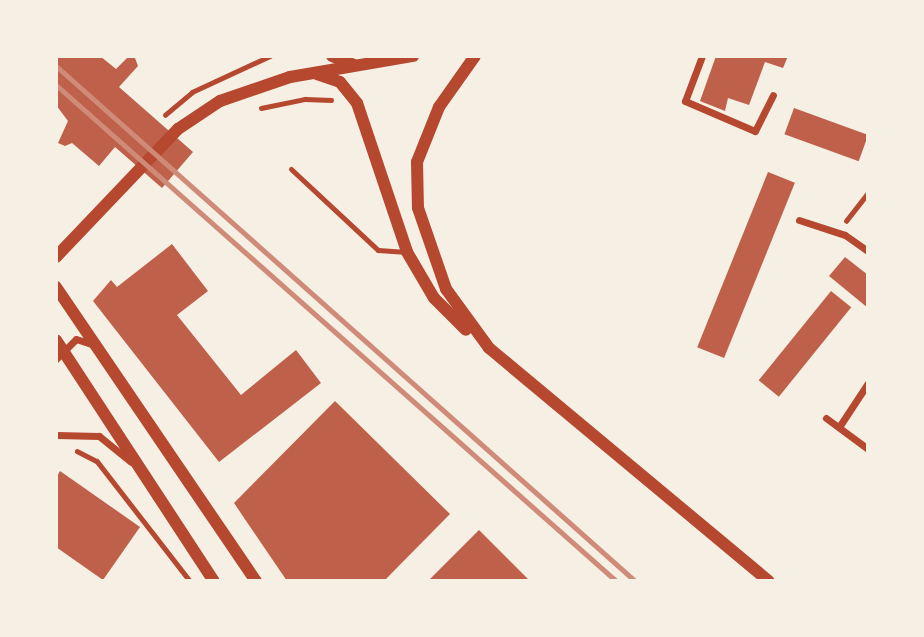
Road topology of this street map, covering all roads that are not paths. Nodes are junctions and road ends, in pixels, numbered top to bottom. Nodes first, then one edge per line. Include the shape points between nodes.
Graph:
1 (332, 56) edge
2 (413, 56) edge
3 (475, 56) edge
4 (702, 56) edge
5 (363, 66) junction
6 (310, 74) junction
7 (773, 95) dead end
8 (291, 169) dead end
9 (799, 220) dead end
10 (407, 251) junction
11 (868, 251) edge
12 (56, 257) edge
13 (56, 287) edge
14 (489, 348) junction
15 (58, 350) edge
16 (102, 355) junction
17 (868, 383) edge
18 (826, 418) dead end
19 (839, 427) junction
20 (56, 435) edge
21 (868, 449) edge
22 (136, 467) junction
23 (214, 581) edge
24 (256, 581) edge
25 (769, 581) edge

1 - 5 street
2 - 5 street
3 - 14 street via 451,87 422,142 417,195 424,236 446,289
4 - 7 street via 685,101 755,131
5 - 6 street
6 - 10 street via 340,82 357,103 372,135
6 - 12 street via 248,89 197,115
8 - 10 lane via 378,250
9 - 11 street via 837,232
10 - 14 street via 434,298
13 - 16 street
14 - 25 street
15 - 16 street via 76,339
15 - 22 street
16 - 24 street
17 - 19 street
18 - 19 street
19 - 21 street
20 - 22 street via 99,436
22 - 23 street

